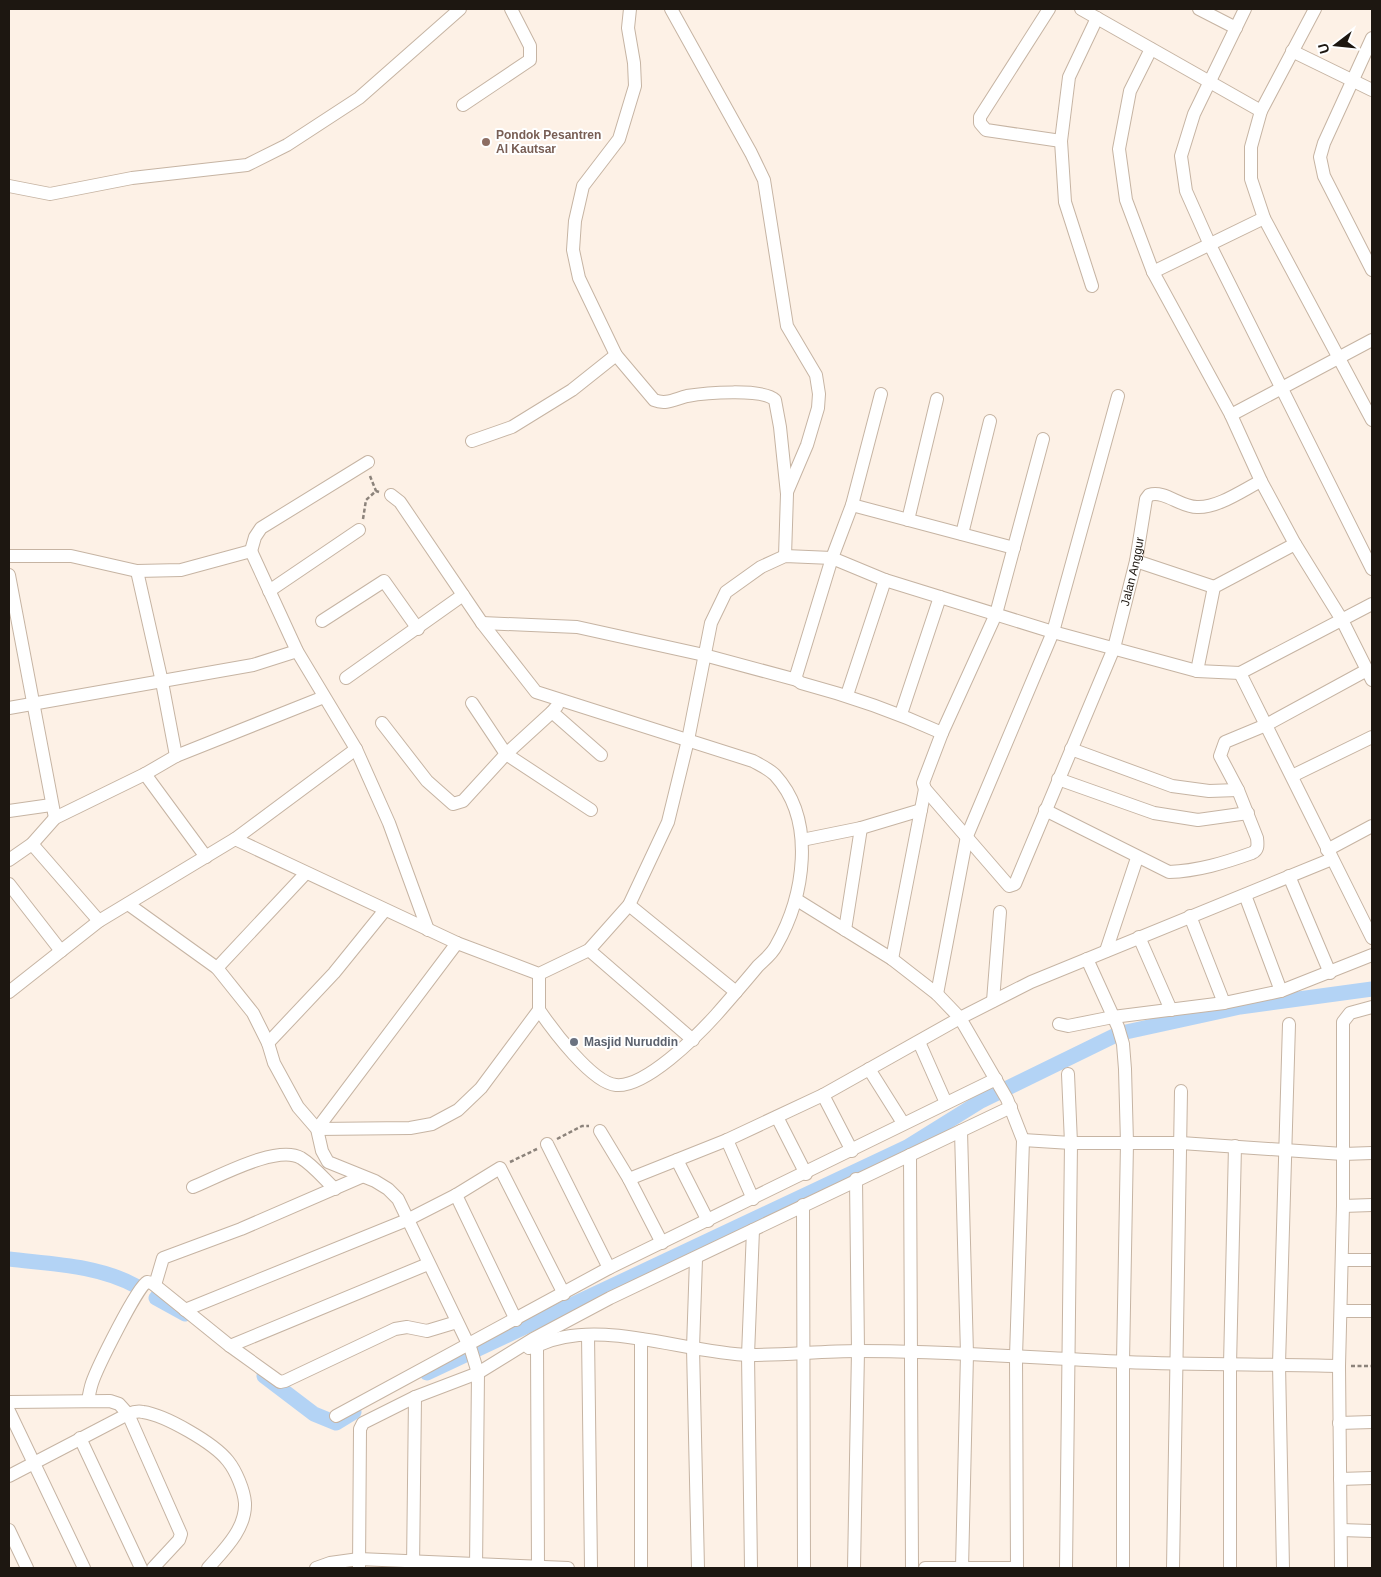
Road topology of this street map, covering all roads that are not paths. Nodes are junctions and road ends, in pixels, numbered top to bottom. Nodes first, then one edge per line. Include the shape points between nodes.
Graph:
1 (460, 9) edge
2 (511, 9) edge
3 (630, 9) edge
4 (671, 9) edge
5 (1049, 9) edge
6 (1081, 9) edge
7 (1199, 9) edge
8 (1245, 9) edge
9 (1315, 9) edge
10 (1097, 18) junction
11 (1236, 28) junction
12 (1372, 38) edge
13 (1151, 48) junction
14 (1292, 51) junction
15 (1352, 81) junction
16 (1210, 82) junction
17 (1372, 90) edge
18 (463, 105) dead end
19 (1261, 111) junction
20 (1061, 141) junction
21 (9, 186) edge
22 (1264, 218) junction
23 (1210, 245) junction
24 (1372, 270) edge
25 (1153, 272) junction
26 (1092, 286) dead end
27 (1372, 340) edge
28 (616, 355) junction
29 (1340, 358) junction
30 (1282, 388) junction
31 (881, 394) dead end
32 (1118, 396) dead end
33 (936, 399) dead end
34 (1231, 415) junction
35 (1372, 420) edge
36 (990, 421) dead end
37 (1043, 439) dead end
38 (472, 441) dead end
39 (368, 462) dead end
40 (1261, 481) junction
41 (787, 494) junction
42 (391, 495) road end
43 (852, 505) junction
44 (908, 520) junction
45 (360, 530) road end
46 (962, 534) junction
47 (1295, 544) junction
48 (1014, 548) junction
49 (251, 552) junction
50 (9, 556) edge
51 (785, 556) junction
52 (832, 558) junction
53 (1136, 561) junction
54 (1372, 569) edge
55 (137, 571) junction
56 (9, 575) edge
57 (885, 580) junction
58 (1214, 587) junction
59 (269, 591) junction
60 (463, 595) junction
61 (940, 597) junction
62 (1372, 604) edge
63 (996, 614) junction
64 (1342, 620) junction
65 (322, 621) dead end
66 (482, 623) junction
67 (418, 629) junction
68 (1053, 632) junction
69 (1114, 648) junction
70 (297, 652) junction
71 (704, 655) junction
72 (1197, 671) junction
73 (1240, 673) junction
74 (1370, 675) edge
75 (346, 678) dead end
76 (797, 680) junction
77 (162, 682) junction
78 (847, 695) junction
79 (324, 697) junction
80 (561, 700) junction
81 (472, 702) dead end
82 (32, 705) junction
83 (9, 708) edge
84 (552, 712) junction
85 (900, 714) junction
86 (382, 722) dead end
87 (1266, 725) junction
88 (942, 733) junction
89 (1372, 737) edge
90 (688, 740) junction
91 (356, 749) junction
92 (1071, 749) junction
93 (506, 754) junction
94 (176, 756) junction
95 (601, 756) dead end
96 (145, 774) junction
97 (1292, 776) junction
98 (1058, 778) junction
99 (925, 789) junction
100 (1238, 790) junction
101 (51, 805) junction
102 (591, 810) dead end
103 (921, 810) junction
104 (1045, 810) junction
105 (9, 811) edge
106 (1248, 813) junction
107 (55, 818) junction
108 (1372, 826) edge
109 (861, 828) junction
110 (967, 836) junction
111 (235, 839) junction
112 (802, 840) junction
113 (32, 844) junction
114 (1330, 854) junction
115 (206, 857) junction
116 (1136, 858) junction
117 (9, 860) edge
118 (306, 873) junction
119 (1289, 876) junction
120 (9, 884) edge
121 (1244, 895) junction
122 (797, 900) junction
123 (128, 904) junction
124 (629, 905) junction
125 (385, 910) junction
126 (1000, 912) dead end
127 (1190, 916) junction
128 (99, 921) junction
129 (428, 930) junction
130 (846, 930) junction
131 (1139, 937) junction
132 (1372, 938) edge
133 (456, 944) junction
134 (589, 950) junction
135 (61, 951) junction
136 (1106, 951) junction
137 (1372, 955) edge
138 (1087, 958) junction
139 (892, 959) junction
140 (217, 968) junction
141 (1330, 973) junction
142 (539, 974) junction
143 (1281, 991) junction
144 (9, 992) edge
145 (736, 992) junction
146 (937, 994) junction
147 (993, 1001) junction
148 (1224, 1003) junction
149 (1372, 1006) edge
150 (538, 1010) junction
151 (1171, 1010) junction
152 (1113, 1017) junction
153 (960, 1018) junction
154 (1059, 1024) dead end
155 (1289, 1024) dead end
156 (693, 1040) junction
157 (918, 1042) junction
158 (268, 1043) junction
159 (869, 1069) junction
160 (1068, 1074) dead end
161 (998, 1081) junction
162 (1181, 1091) dead end
163 (824, 1095) junction
164 (946, 1103) junction
165 (1009, 1103) junction
166 (777, 1117) junction
167 (903, 1123) junction
168 (317, 1129) junction
169 (600, 1131) dead end
170 (961, 1132) junction
171 (727, 1140) junction
172 (1023, 1140) junction
173 (1071, 1142) junction
174 (1127, 1143) junction
175 (547, 1144) dead end
176 (1182, 1144) junction
177 (1235, 1146) junction
178 (1286, 1148) junction
179 (852, 1151) junction
180 (1372, 1153) edge
181 (1344, 1154) junction
182 (910, 1156) junction
183 (677, 1160) junction
184 (806, 1174) junction
185 (360, 1177) junction
186 (629, 1179) junction
187 (856, 1180) junction
188 (193, 1187) dead end
189 (335, 1190) junction
190 (456, 1195) junction
191 (753, 1199) junction
192 (804, 1205) junction
193 (1372, 1205) edge
194 (1343, 1206) junction
195 (407, 1220) junction
196 (708, 1220) junction
197 (753, 1230) junction
198 (662, 1243) junction
199 (696, 1259) junction
200 (1342, 1260) junction
201 (1372, 1260) edge
202 (428, 1264) junction
203 (610, 1268) junction
204 (154, 1285) junction
205 (564, 1294) junction
206 (185, 1310) junction
207 (1341, 1311) junction
208 (1372, 1311) edge
209 (516, 1320) junction
210 (457, 1322) junction
211 (588, 1335) junction
212 (641, 1339) junction
213 (230, 1346) junction
214 (537, 1346) junction
215 (693, 1348) junction
216 (471, 1350) junction
217 (858, 1351) junction
218 (912, 1352) junction
219 (803, 1353) junction
220 (967, 1354) junction
221 (508, 1355) junction
222 (748, 1355) junction
223 (1016, 1356) junction
224 (1069, 1358) junction
225 (1123, 1361) junction
226 (1177, 1364) junction
227 (1280, 1364) junction
228 (1230, 1365) junction
229 (1339, 1366) junction
230 (478, 1373) junction
231 (415, 1396) junction
232 (9, 1402) edge
233 (88, 1402) junction
234 (9, 1411) edge
235 (128, 1414) junction
236 (336, 1416) dead end
237 (1372, 1422) edge
238 (1339, 1423) junction
239 (80, 1438) junction
240 (34, 1463) junction
241 (9, 1476) edge
242 (1372, 1478) edge
243 (1340, 1479) junction
244 (9, 1530) edge
245 (1341, 1530) junction
246 (1372, 1530) edge
247 (358, 1563) edge
248 (413, 1564) edge
249 (476, 1566) edge
250 (962, 1567) edge
251 (27, 1568) edge
252 (84, 1568) edge
253 (141, 1568) edge
254 (153, 1568) edge
255 (208, 1568) edge
256 (316, 1568) edge
257 (538, 1568) edge
258 (568, 1568) edge
259 (591, 1568) edge
260 (641, 1568) edge
261 (698, 1568) edge
262 (751, 1568) edge
263 (804, 1568) edge
264 (854, 1568) edge
265 (912, 1568) edge
266 (925, 1568) edge
267 (1012, 1568) edge
268 (1017, 1568) edge
269 (1066, 1568) edge
270 (1122, 1568) edge
271 (1173, 1568) edge
272 (1230, 1568) edge
273 (1283, 1568) edge
274 (1341, 1568) edge

1 - 21 street via 359,98 287,146 247,165 132,178 50,194
2 - 18 street via 530,46 530,60
3 - 28 street via 628,28 635,86 619,139 584,186 573,237 579,278
4 - 41 street via 764,180 788,326 816,375 818,408
5 - 20 street via 980,117 980,123 986,130
6 - 10 street
7 - 11 street
8 - 11 street
9 - 14 street
10 - 13 street
10 - 20 street via 1070,77
11 - 16 street
12 - 15 street
13 - 16 street
13 - 25 street via 1130,91 1119,149 1126,200
14 - 15 street
14 - 19 street
15 - 17 street
15 - 24 street via 1324,143 1321,168
16 - 19 street
16 - 23 street via 1194,114 1181,156 1186,191
19 - 22 street via 1252,147 1251,179
20 - 26 street via 1065,202
22 - 23 street
22 - 29 street
23 - 25 street
23 - 30 street
25 - 34 street
27 - 29 street
28 - 38 street via 572,390 512,427
28 - 41 street via 648,394 660,403 687,396 729,392 772,398 780,426
29 - 30 street
29 - 35 street
30 - 34 street
30 - 54 street
31 - 43 street
32 - 68 street
33 - 44 street
34 - 40 street
36 - 46 street
37 - 48 street
39 - 49 street via 261,528
40 - 47 street
40 - 53 street, Jalan Anggur via 1226,499 1196,507 1161,495 1149,495 1143,504
41 - 51 street
42 - 60 street via 400,502
43 - 44 street
43 - 52 street
44 - 46 street
45 - 59 street
46 - 48 street
47 - 58 street
47 - 64 street
48 - 63 street
49 - 55 street via 181,570
49 - 59 street
50 - 55 street via 71,556
51 - 52 street
51 - 71 street via 761,567 726,592 711,623
52 - 57 street
52 - 76 street
53 - 58 street
53 - 69 street, Jalan Anggur
55 - 77 street
56 - 82 street
57 - 61 street
57 - 78 street
58 - 72 street
59 - 70 street
60 - 66 street
60 - 67 street
61 - 63 street
61 - 85 street
62 - 64 street
63 - 68 street
63 - 88 street
64 - 73 street
64 - 74 street
65 - 67 street via 384,581
66 - 71 street via 577,628
66 - 80 street via 536,692
67 - 75 street
68 - 69 street
68 - 110 street
69 - 72 street
69 - 92 street, Jalan Anggur
70 - 77 street via 253,665
70 - 79 street
71 - 76 street
71 - 90 street
72 - 73 street
73 - 87 street
74 - 87 street
76 - 78 street
77 - 82 street
77 - 94 street
78 - 85 street
79 - 91 street
79 - 94 street
80 - 84 street
80 - 90 street
81 - 93 street
82 - 83 street
82 - 101 street
84 - 93 street
84 - 95 street
85 - 88 street
86 - 93 street via 427,780 453,804 463,801
87 - 97 street
87 - 100 street via 1225,742 1221,749 1220,756
88 - 99 street via 923,780
89 - 97 street
90 - 112 street via 753,761 774,774 795,808
90 - 124 street via 668,822
91 - 111 street
91 - 129 street
92 - 98 street, Jalan Anggur
92 - 100 street via 1172,786 1209,792
93 - 102 street
94 - 96 street
96 - 107 street
96 - 115 street
97 - 114 street
98 - 104 street, Jalan Anggur
98 - 106 street via 1154,813 1198,820
99 - 103 street
99 - 110 street
100 - 106 street
101 - 105 street
101 - 107 street
103 - 109 street
103 - 139 street
104 - 110 street, Jalan Anggur via 1012,886 1007,885
104 - 116 street
106 - 116 street via 1258,846 1252,854 1215,866 1169,872
107 - 113 street
108 - 114 street
109 - 112 street
109 - 130 street
110 - 146 street
111 - 115 street
111 - 118 street
112 - 122 street
113 - 117 street
113 - 128 street
114 - 119 street
114 - 132 street
115 - 123 street
116 - 136 street
118 - 125 street
118 - 140 street
119 - 121 street
119 - 141 street
120 - 135 street
121 - 127 street
121 - 143 street
122 - 130 street
122 - 145 street via 775,947
123 - 128 street
123 - 140 street
124 - 134 street
124 - 145 street
125 - 129 street
125 - 158 street via 334,973
126 - 147 street
127 - 131 street
127 - 148 street
128 - 135 street
129 - 133 street
130 - 139 street
131 - 136 street
131 - 151 street
133 - 142 street
133 - 168 street
134 - 142 street
134 - 156 street
135 - 144 street
136 - 138 street
137 - 141 street
138 - 147 street
138 - 152 street
139 - 146 street
140 - 158 street via 253,1013
141 - 143 street
142 - 150 street
143 - 148 street
145 - 156 street
146 - 153 street
147 - 153 street
148 - 151 street
149 - 181 street via 1350,1013 1343,1022
150 - 156 street via 574,1057 604,1081 616,1086 635,1082
150 - 168 street via 481,1088 448,1116 432,1124 410,1128
151 - 152 street
152 - 154 street via 1068,1026
152 - 174 street via 1123,1044
153 - 157 street
153 - 161 street
155 - 178 street
157 - 159 street
157 - 164 street
158 - 168 street via 274,1063 298,1107
159 - 163 street
159 - 167 street
160 - 173 street
161 - 164 street
161 - 165 street
162 - 176 street
163 - 166 street
163 - 179 street
164 - 167 street
165 - 170 street
165 - 172 street
166 - 171 street
166 - 184 street
167 - 179 street
168 - 185 street via 323,1156 328,1162
169 - 186 street
170 - 182 street
170 - 220 street
171 - 183 street
171 - 191 street
172 - 173 street
172 - 223 street
173 - 174 street
173 - 224 street
174 - 176 street
174 - 225 street
175 - 203 street
176 - 177 street
176 - 226 street
177 - 178 street
177 - 228 street
178 - 181 street
178 - 227 street
179 - 184 street
180 - 181 street
181 - 194 street
182 - 187 street
182 - 218 street
183 - 186 street
183 - 196 street
184 - 191 street
185 - 189 street
185 - 195 street via 388,1189 401,1204
186 - 198 street
187 - 192 street
187 - 217 street
188 - 189 street via 265,1158 286,1154 302,1159
189 - 204 street via 163,1258
190 - 195 street
190 - 205 street via 500,1168
190 - 209 street
191 - 196 street
192 - 197 street
192 - 219 street
193 - 194 street
194 - 200 street
195 - 202 street
195 - 206 street
196 - 198 street
197 - 199 street
197 - 222 street
198 - 203 street
199 - 215 street
199 - 221 street via 610,1298
200 - 201 street
200 - 207 street
202 - 210 street
202 - 213 street
203 - 205 street
204 - 206 street
204 - 233 street via 149,1282 142,1285 93,1380
205 - 209 street
206 - 213 street
207 - 208 street
207 - 229 street
209 - 216 street
210 - 213 street via 428,1331 407,1327 395,1329 283,1382
210 - 216 street
211 - 212 street
211 - 214 street via 552,1339
211 - 259 street
212 - 215 street
212 - 260 street
214 - 221 street
214 - 257 street
215 - 222 street
215 - 261 street
216 - 230 street
216 - 236 street
217 - 218 street
217 - 219 street
217 - 264 street
218 - 220 street
218 - 265 street
219 - 222 street
219 - 263 street
220 - 223 street
220 - 250 street
221 - 230 street
222 - 262 street
223 - 224 street
223 - 268 street
224 - 225 street
224 - 269 street
225 - 226 street
225 - 270 street
226 - 228 street
226 - 271 street
227 - 228 street
227 - 229 street
227 - 273 street
228 - 272 street
229 - 238 street
230 - 231 street
230 - 249 street
231 - 247 street via 363,1423 360,1428
231 - 248 street
232 - 233 street
233 - 235 street via 114,1402
234 - 240 street
235 - 239 street
235 - 254 street via 181,1534
235 - 255 street via 144,1412 171,1422 205,1442 231,1465 245,1503 244,1513 238,1531
237 - 238 street
238 - 243 street
239 - 240 street
239 - 253 street
240 - 241 street
240 - 252 street
242 - 243 street
243 - 245 street
244 - 251 street
245 - 246 street
245 - 274 street
247 - 248 street
247 - 256 street via 330,1563
248 - 249 street
249 - 257 street
250 - 266 street
250 - 267 street
257 - 258 street

